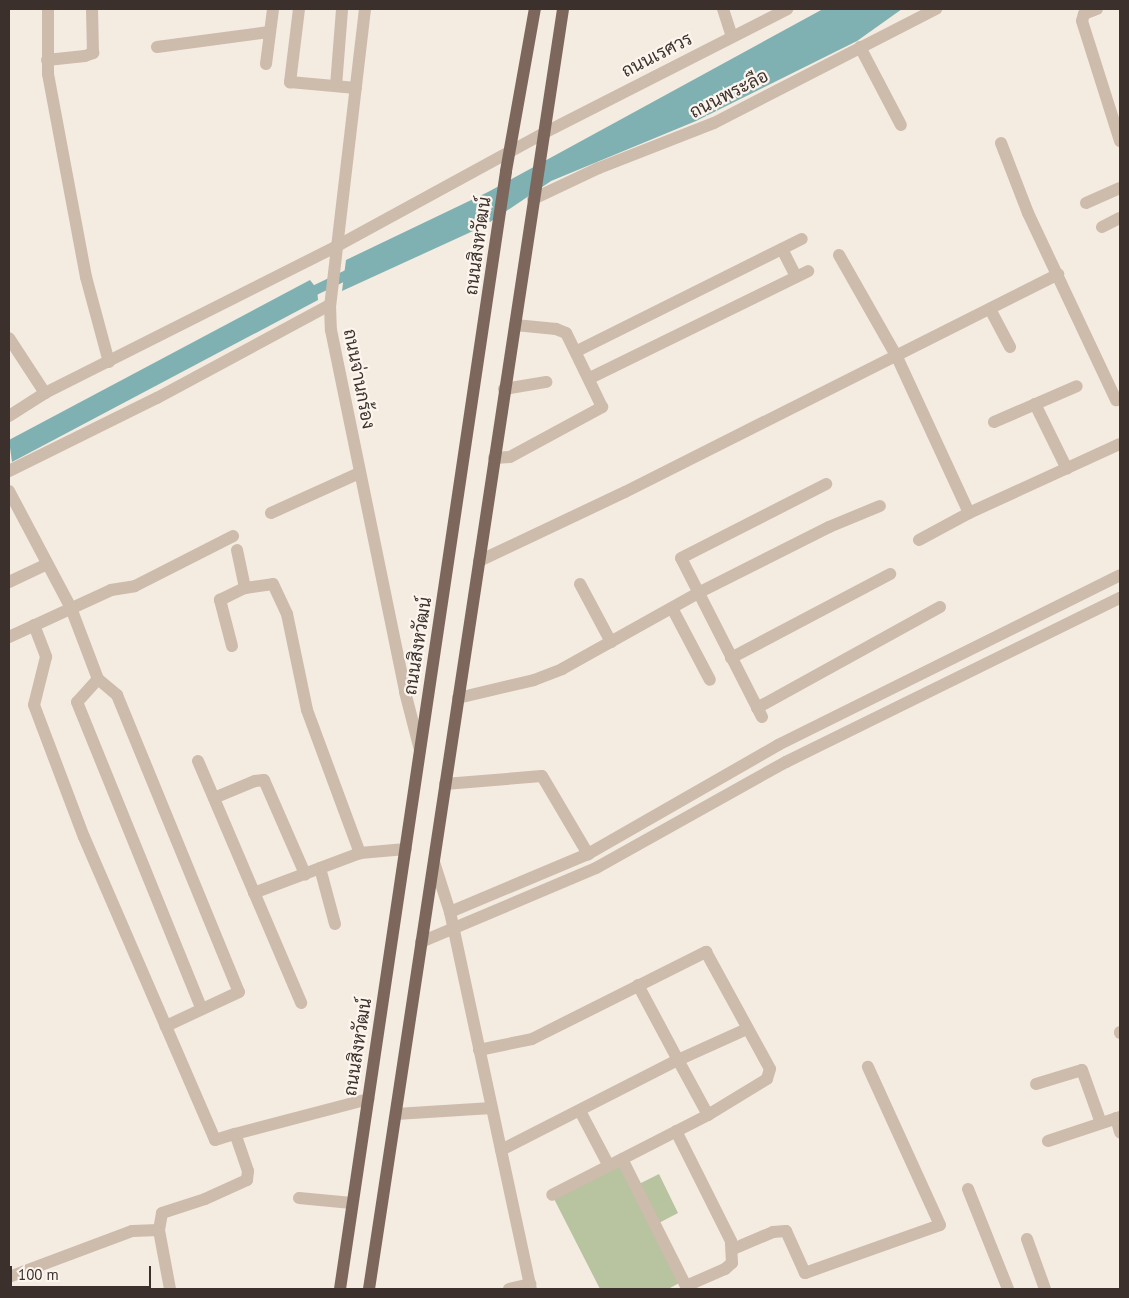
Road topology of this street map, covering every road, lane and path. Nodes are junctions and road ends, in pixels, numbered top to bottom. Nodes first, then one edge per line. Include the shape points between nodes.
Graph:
1 (48, 9) edge
2 (92, 9) edge
3 (273, 9) edge
4 (299, 9) edge
5 (342, 9) edge
6 (365, 9) edge
7 (535, 9) edge
8 (563, 9) edge
9 (723, 9) edge
10 (786, 9) edge
11 (936, 9) edge
12 (1097, 9) edge
13 (269, 32) junction
14 (732, 37) junction
15 (156, 47) dead end
16 (860, 47) junction
17 (47, 60) junction
18 (266, 64) dead end
19 (336, 86) junction
20 (356, 88) junction
21 (901, 125) dead end
22 (544, 132) junction
23 (1120, 141) edge
24 (1001, 143) dead end
25 (509, 153) junction
26 (1120, 188) edge
27 (533, 199) junction
28 (1086, 204) dead end
29 (1120, 218) edge
30 (1102, 227) dead end
31 (802, 239) dead end
32 (337, 246) junction
33 (782, 249) junction
34 (840, 254) dead end
35 (1058, 274) junction
36 (330, 305) junction
37 (990, 309) junction
38 (515, 325) junction
39 (9, 338) edge
40 (1010, 347) dead end
41 (577, 351) junction
42 (897, 357) junction
43 (109, 362) junction
44 (590, 378) junction
45 (546, 382) dead end
46 (1077, 386) dead end
47 (504, 389) junction
48 (45, 393) junction
49 (1116, 400) dead end
50 (1035, 404) junction
51 (9, 416) edge
52 (994, 422) dead end
53 (1120, 444) edge
54 (494, 458) junction
55 (1067, 469) junction
56 (9, 471) edge
57 (359, 473) junction
58 (826, 484) dead end
59 (9, 491) edge
60 (880, 506) dead end
61 (271, 513) dead end
62 (969, 513) junction
63 (233, 536) dead end
64 (919, 540) dead end
65 (236, 550) dead end
66 (479, 561) junction
67 (48, 564) junction
68 (890, 574) dead end
69 (1120, 576) edge
70 (9, 582) edge
71 (580, 584) dead end
72 (245, 588) junction
73 (698, 593) junction
74 (1120, 598) edge
75 (940, 607) dead end
76 (71, 608) junction
77 (672, 608) junction
78 (34, 625) junction
79 (9, 637) edge
80 (611, 642) junction
81 (232, 646) dead end
82 (731, 658) junction
83 (98, 679) junction
84 (710, 680) dead end
85 (458, 698) junction
86 (420, 750) junction
87 (198, 761) dead end
88 (445, 784) junction
89 (214, 798) junction
90 (406, 849) junction
91 (360, 853) junction
92 (588, 854) junction
93 (434, 862) junction
94 (320, 868) junction
95 (305, 874) junction
96 (254, 893) junction
97 (450, 912) junction
98 (335, 924) dead end
99 (453, 929) junction
100 (422, 942) junction
101 (638, 985) junction
102 (300, 1003) dead end
103 (201, 1008) junction
104 (166, 1026) junction
105 (747, 1029) junction
106 (479, 1050) junction
107 (678, 1060) junction
108 (868, 1067) dead end
109 (1036, 1084) dead end
110 (368, 1099) junction
111 (492, 1108) junction
112 (580, 1111) junction
113 (396, 1114) junction
114 (708, 1115) junction
115 (1118, 1118) edge
116 (1101, 1123) junction
117 (676, 1131) junction
118 (1120, 1132) edge
119 (235, 1134) junction
120 (1048, 1141) dead end
121 (501, 1150) junction
122 (622, 1159) junction
123 (609, 1166) junction
124 (968, 1189) dead end
125 (552, 1195) dead end
126 (299, 1198) dead end
127 (352, 1204) junction
128 (159, 1230) junction
129 (1027, 1239) dead end
130 (733, 1249) junction
131 (9, 1278) edge
132 (531, 1287) edge
133 (170, 1289) edge
134 (340, 1289) edge
135 (370, 1289) edge
136 (510, 1289) edge
137 (1008, 1289) edge
138 (1045, 1289) edge

1 - 17 street
2 - 17 street via 93,53
3 - 13 street
4 - 19 street via 290,82
5 - 19 street
6 - 20 street, ถนนจ่านกร้อง
7 - 25 main road, ถนนสิงหวัฒน์
8 - 22 main road
9 - 14 street
10 - 14 street, ถนนเรศวร
11 - 16 street, ถนนพระลือ
12 - 23 street via 1084,14 1082,21
13 - 15 street
13 - 18 street
14 - 22 street, ถนนเรศวร
16 - 21 street
16 - 27 street, ถนนพระลือ via 714,123 598,168
17 - 43 street via 86,277
19 - 20 street
20 - 32 street, ถนนจ่านกร้อง
22 - 25 street, ถนนเรศวร
22 - 27 main road
24 - 35 street via 1028,213
25 - 32 street, ถนนเรศวร
25 - 86 main road, ถนนสิงหวัฒน์
26 - 28 street
27 - 38 main road
29 - 30 street
31 - 33 street
32 - 36 street, ถนนจ่านกร้อง
32 - 43 street, ถนนเรศวร
33 - 41 street
33 - 44 street via 802,274
34 - 42 street
35 - 37 street
35 - 49 street
36 - 56 street via 158,398
36 - 57 street, ถนนจ่านกร้อง via 331,330
37 - 40 street
37 - 42 street
38 - 41 street via 561,330
38 - 47 main road
39 - 48 street
41 - 44 street
42 - 62 street
42 - 66 street
43 - 48 street, ถนนเรศวร
44 - 54 street via 602,407 510,456
45 - 47 street
46 - 50 street
47 - 54 main road
48 - 51 street, ถนนเรศวร
50 - 52 street
50 - 55 street
53 - 55 street
54 - 66 main road
55 - 62 street
57 - 61 street
57 - 86 street, ถนนจ่านกร้อง
58 - 73 street via 681,558
59 - 67 street
60 - 73 street via 829,526
62 - 64 street
63 - 76 street via 136,586 111,590
65 - 72 street
66 - 85 main road
67 - 70 street
67 - 76 street
68 - 82 street
69 - 92 street via 778,745
71 - 80 street
72 - 81 street via 220,600
72 - 91 street via 273,584 287,614 307,710
73 - 77 street
73 - 82 street
74 - 99 street via 778,767 596,868
75 - 82 street via 759,712
76 - 78 street
76 - 83 street
77 - 80 street
77 - 84 street
78 - 79 street
78 - 104 street via 46,657 34,705 84,838
80 - 85 street via 534,680
83 - 103 street via 77,702
83 - 103 street via 117,695 239,992
85 - 88 main road
86 - 90 main road, ถนนสิงหวัฒน์
87 - 89 street
88 - 92 street via 542,776
88 - 93 main road
89 - 95 street via 264,780
89 - 96 street
90 - 91 street
90 - 110 main road, ถนนสิงหวัฒน์
91 - 94 street
92 - 97 street
93 - 97 street
93 - 100 main road
94 - 95 street
94 - 98 street
95 - 96 street
96 - 102 street
97 - 99 street
99 - 100 street
99 - 106 street
100 - 113 main road
101 - 105 street via 707,952
101 - 106 street via 530,1040
101 - 107 street
103 - 104 street
104 - 119 street via 215,1140
105 - 107 street
105 - 114 street via 770,1074
106 - 111 street
107 - 112 street
107 - 114 street
108 - 130 street via 940,1225 805,1273 786,1230 773,1232
109 - 116 street via 1082,1070
110 - 119 street
110 - 127 main road, ถนนสิงหวัฒน์
111 - 113 street
111 - 121 street
112 - 121 street
112 - 123 street
113 - 135 main road
114 - 117 street
115 - 116 street
115 - 118 street
116 - 120 street
117 - 122 street
117 - 130 street via 710,1194
119 - 128 street via 248,1171 247,1180 205,1200 162,1213
121 - 132 street
122 - 123 street
122 - 130 street via 687,1286 730,1266
123 - 125 street
124 - 137 street
126 - 127 street
127 - 134 main road, ถนนสิงหวัฒน์
128 - 131 street via 132,1231
128 - 133 street
129 - 138 street
132 - 136 street

